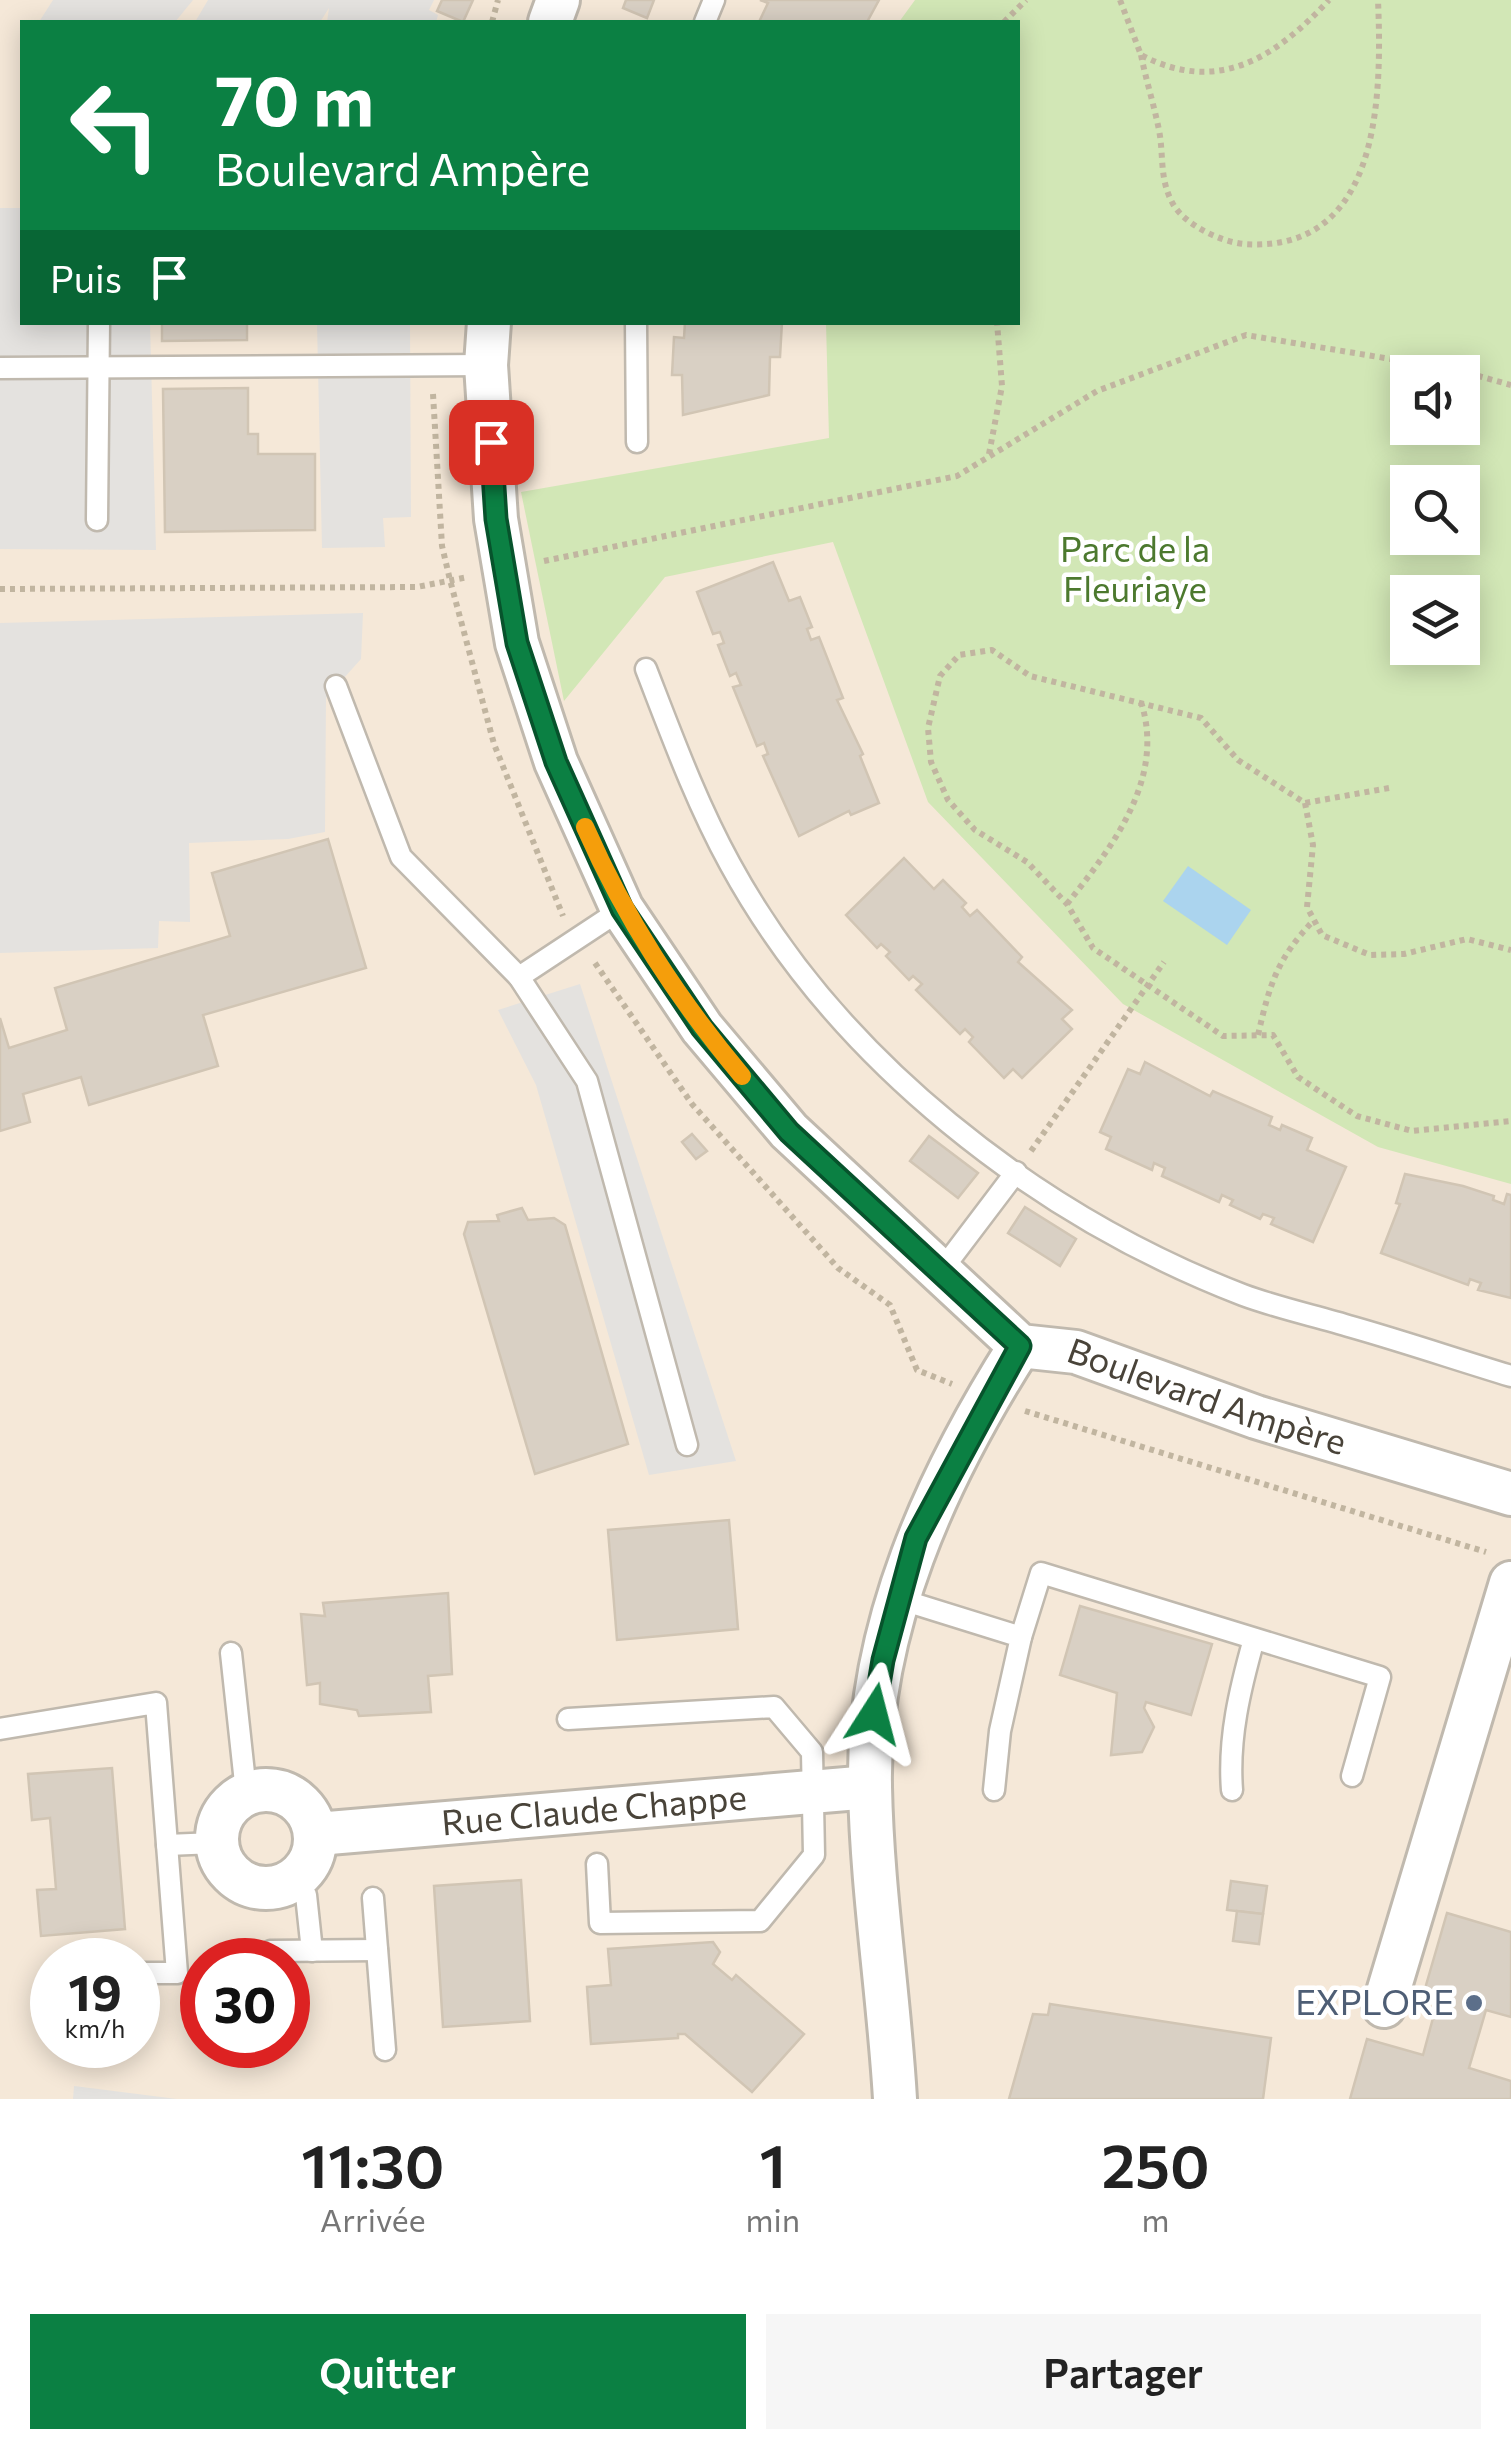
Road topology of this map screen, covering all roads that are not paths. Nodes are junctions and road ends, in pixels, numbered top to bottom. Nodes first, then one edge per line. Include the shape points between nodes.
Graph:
1 (99, 325) edge
2 (489, 325) edge
3 (636, 325) edge
4 (99, 365) junction
5 (486, 365) junction
6 (0, 368) edge
7 (638, 442) dead end
8 (97, 520) dead end
9 (646, 670) dead end
10 (336, 686) dead end
11 (622, 909) junction
12 (519, 977) junction
13 (1016, 1172) junction
14 (942, 1272) junction
15 (1020, 1346) junction
16 (1511, 1376) edge
17 (687, 1446) dead end
18 (1511, 1494) edge
19 (1502, 1568) edge
20 (898, 1599) junction
21 (1021, 1637) junction
22 (1254, 1638) junction
23 (231, 1653) dead end
24 (568, 1719) dead end
25 (0, 1729) edge
26 (1352, 1776) dead end
27 (870, 1787) junction
28 (994, 1790) dead end
29 (1232, 1790) dead end
30 (246, 1792) junction
31 (814, 1795) junction
32 (317, 1834) junction
33 (215, 1843) junction
34 (167, 1845) junction
35 (597, 1864) dead end
36 (294, 1880) junction
37 (373, 1898) dead end
38 (377, 1950) junction
39 (312, 1951) joint
40 (160, 1972) edge
41 (1384, 2006) dead end
42 (385, 2050) dead end
43 (895, 2099) edge

1 - 4 lane
2 - 5 street, Boulevard Ampère
3 - 7 lane
4 - 5 lane
4 - 6 lane
4 - 8 lane
5 - 11 street, Boulevard Ampère via 496,519 517,643 556,762
9 - 13 lane via 731,866 787,951 854,1032 936,1111
10 - 12 lane via 401,857
11 - 12 lane
11 - 14 street, Boulevard Ampère via 702,1028 789,1132
12 - 17 lane via 587,1081
13 - 14 lane
13 - 16 lane via 1152,1254 1244,1295
14 - 15 street, Boulevard Ampère
15 - 18 street, Boulevard Ampère via 1076,1352 1256,1417
15 - 20 street via 916,1538
19 - 41 street
20 - 21 lane
20 - 27 street via 877,1696
21 - 22 lane via 1041,1573
21 - 28 lane
22 - 26 lane via 1380,1676
22 - 29 lane via 1236,1712
23 - 30 lane
24 - 31 lane via 774,1707 812,1752
25 - 34 lane via 156,1703
27 - 31 street, Rue Claude Chappe
27 - 43 street
30 - 32 street via 278,1790 304,1805
30 - 33 street via 222,1812
31 - 32 street, Rue Claude Chappe
31 - 35 lane via 814,1855 760,1921 600,1923
32 - 36 street via 310,1866
33 - 34 lane
33 - 36 street via 227,1872 254,1889
34 - 40 lane via 177,1973
36 - 39 lane via 306,1894
37 - 38 lane
38 - 39 lane
38 - 42 lane

